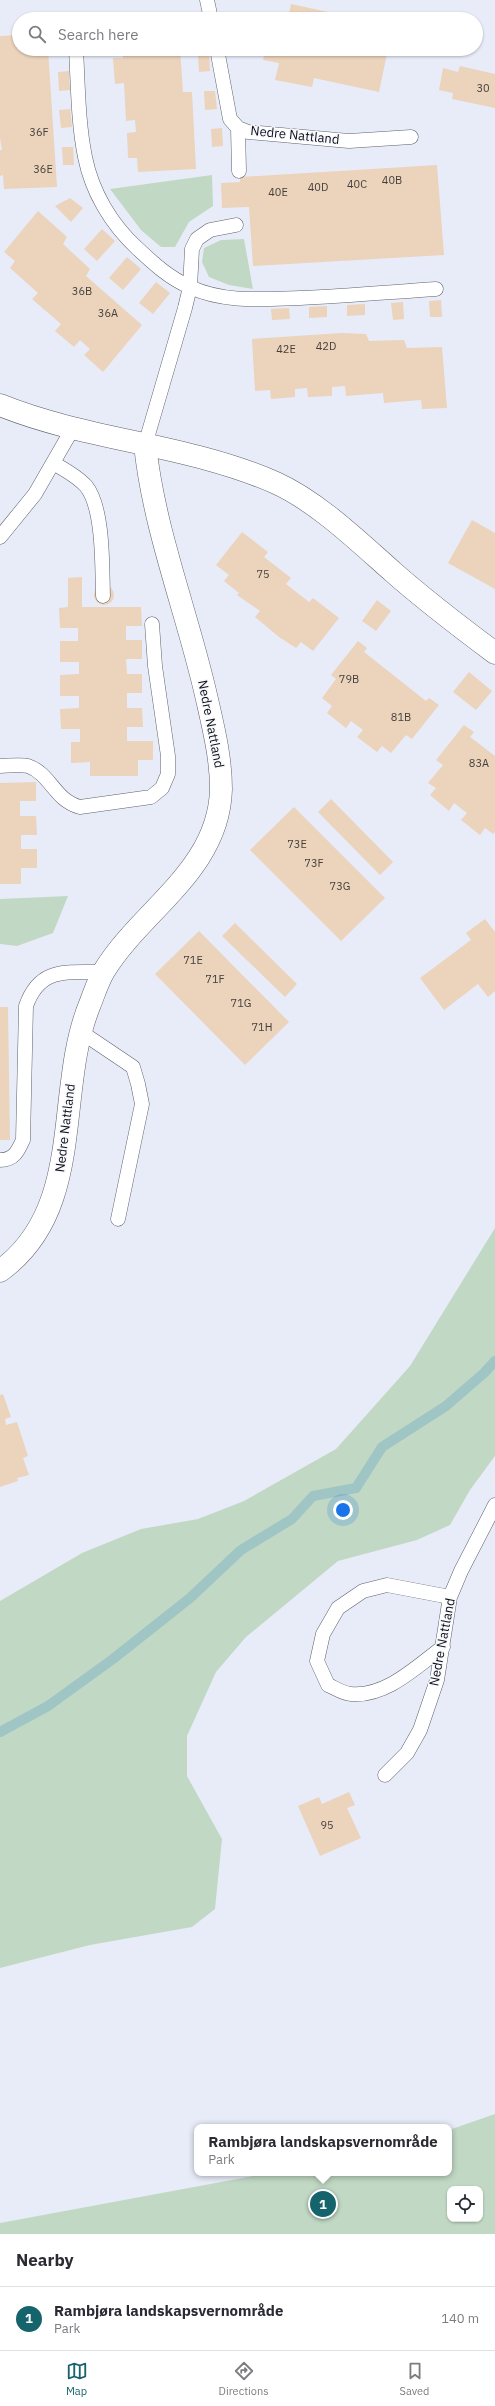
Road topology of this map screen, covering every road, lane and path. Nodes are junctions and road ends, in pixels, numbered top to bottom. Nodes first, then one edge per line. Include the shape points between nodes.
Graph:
1 (207, 0) edge
2 (210, 12) edge
3 (76, 56) edge
4 (218, 56) edge
5 (238, 128) junction
6 (411, 137) dead end
7 (239, 171) dead end
8 (236, 225) dead end
9 (190, 287) junction
10 (436, 289) dead end
11 (0, 405) edge
12 (73, 428) junction
13 (145, 445) junction
14 (53, 462) junction
15 (0, 537) edge
16 (103, 596) dead end
17 (152, 624) dead end
18 (495, 653) edge
19 (0, 766) edge
20 (104, 972) junction
21 (81, 1032) junction
22 (0, 1160) edge
23 (118, 1219) dead end
24 (0, 1271) edge
25 (495, 1505) edge
26 (450, 1597) junction
27 (442, 1647) junction
28 (385, 1776) dead end

1 - 2 lane
3 - 9 lane via 80,124 85,159 96,194 121,233 158,268
4 - 5 lane, Nedre Nattland via 230,119
5 - 6 lane, Nedre Nattland via 248,132 349,141
5 - 7 lane
8 - 9 lane, Nedre Nattland via 210,230 197,239 192,250
9 - 10 lane via 220,297 258,299
9 - 13 lane, Nedre Nattland
11 - 12 street
12 - 13 street
12 - 14 lane
13 - 18 street via 234,466 278,484 332,519 407,584
13 - 20 street, Nedre Nattland via 149,485 186,615 213,726 220,764 221,792 216,820 208,843 191,869
14 - 15 lane via 35,494
14 - 16 lane via 86,487 94,505 101,540
17 - 19 lane via 155,666 168,756 168,774 162,788 151,797 80,807 61,798 40,772 26,766
20 - 21 street, Nedre Nattland
20 - 22 lane via 62,973 43,979 32,991 26,1006 23,1140 16,1154 6,1160
21 - 23 lane via 133,1067 142,1104
21 - 24 street, Nedre Nattland via 74,1057 64,1154 56,1189 43,1219 25,1247
25 - 26 lane, Nedre Nattland
26 - 27 lane, Nedre Nattland
26 - 27 lane via 387,1585 363,1591 338,1608 323,1634 317,1661 328,1685 350,1694 374,1692 403,1676
27 - 28 lane, Nedre Nattland via 437,1680 420,1730 407,1753

